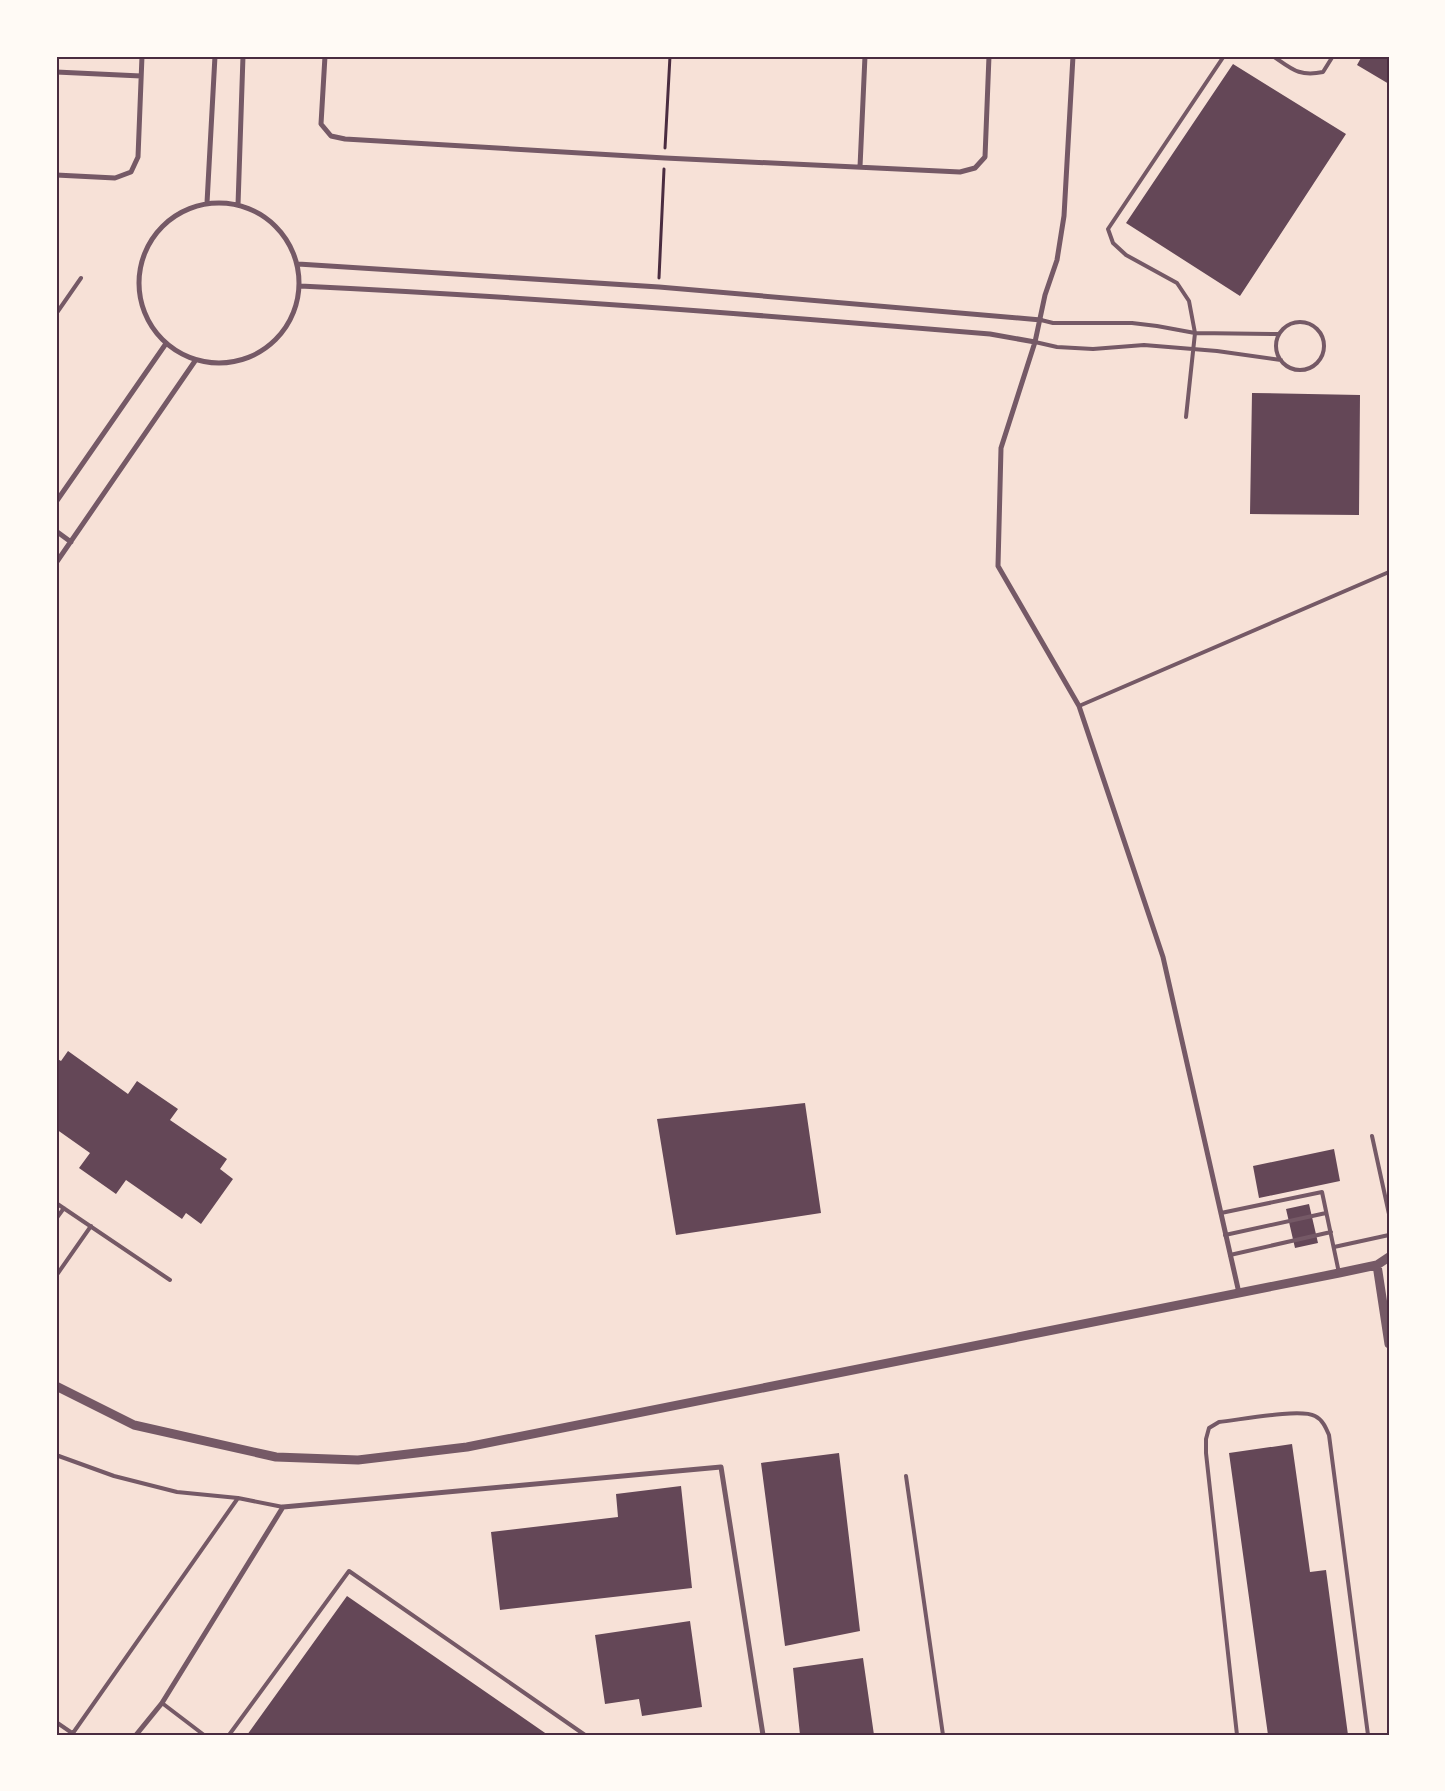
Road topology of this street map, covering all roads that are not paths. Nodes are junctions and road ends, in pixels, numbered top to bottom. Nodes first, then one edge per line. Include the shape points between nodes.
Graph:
1 (142, 56) edge
2 (215, 56) edge
3 (242, 56) edge
4 (325, 56) edge
5 (865, 56) edge
6 (989, 56) edge
7 (1072, 56) edge
8 (1224, 56) edge
9 (1273, 56) edge
10 (1333, 56) edge
11 (56, 72) edge
12 (141, 76) junction
13 (860, 167) junction
14 (56, 175) edge
15 (207, 203) junction
16 (238, 204) junction
17 (298, 264) junction
18 (81, 278) dead end
19 (300, 286) junction
20 (56, 314) edge
21 (1041, 320) junction
22 (1195, 333) junction
23 (1279, 334) junction
24 (1035, 342) junction
25 (166, 345) junction
26 (1192, 349) junction
27 (1281, 360) junction
28 (195, 361) junction
29 (1186, 417) dead end
30 (56, 502) edge
31 (56, 531) edge
32 (71, 542) junction
33 (56, 562) edge
34 (1389, 572) edge
35 (1079, 706) junction
36 (1372, 1136) dead end
37 (56, 1203) edge
38 (64, 1208) junction
39 (1221, 1213) junction
40 (1326, 1213) junction
41 (1389, 1214) edge
42 (56, 1219) edge
43 (91, 1226) junction
44 (1331, 1232) junction
45 (1225, 1235) junction
46 (1389, 1235) edge
47 (1334, 1247) junction
48 (1230, 1256) junction
49 (1389, 1257) edge
50 (1377, 1265) junction
51 (1389, 1267) edge
52 (1340, 1273) junction
53 (56, 1276) edge
54 (170, 1280) dead end
55 (1239, 1293) junction
56 (1389, 1344) edge
57 (56, 1386) edge
58 (56, 1455) edge
59 (906, 1476) dead end
60 (238, 1498) junction
61 (282, 1507) junction
62 (162, 1702) junction
63 (56, 1722) edge
64 (74, 1734) edge
65 (136, 1735) edge
66 (204, 1735) edge
67 (230, 1735) edge
68 (585, 1735) edge
69 (763, 1735) edge
70 (943, 1735) edge
71 (1237, 1735) edge
72 (1368, 1735) edge

1 - 12 street
2 - 15 street
3 - 16 street
4 - 13 street via 321,124 331,136 345,139
5 - 13 street
6 - 13 street via 985,157 975,168 960,172
7 - 21 street via 1064,216 1057,260 1045,295
8 - 22 lane via 1108,229 1113,244 1126,255 1177,283 1189,301
9 - 10 lane via 1295,71 1310,74 1323,72
11 - 12 street
12 - 14 street via 138,157 130,172 115,178
15 - 16 street
15 - 25 street via 178,214 155,234 141,261 138,292 146,321
16 - 17 street via 265,216 286,237
17 - 19 street
17 - 21 street via 659,287
18 - 20 lane
19 - 24 street via 668,308 990,334
19 - 28 street via 294,315 277,339 253,357 224,364
21 - 22 lane via 1053,323 1132,323
21 - 24 street
22 - 23 lane
22 - 26 lane
23 - 27 lane via 1276,348
23 - 27 lane via 1292,323 1308,322 1321,332 1325,348 1323,356 1311,368 1294,370
24 - 26 lane via 1093,349 1144,345
24 - 35 street via 1001,448 998,566
25 - 28 street
25 - 30 street
26 - 27 lane
26 - 29 lane
28 - 32 street
31 - 32 street
32 - 33 street
34 - 35 lane
35 - 39 street via 1163,957
36 - 41 lane
37 - 38 lane
38 - 42 lane
38 - 43 lane
39 - 40 lane via 1322,1192
39 - 45 street
40 - 44 lane
40 - 45 lane
43 - 53 lane
43 - 54 lane
44 - 47 lane
44 - 48 lane
45 - 48 street
46 - 47 lane
47 - 52 lane
48 - 55 street
49 - 50 street
50 - 51 street
50 - 52 street
50 - 56 street
52 - 55 street
55 - 57 street via 467,1447 358,1460 276,1457 134,1425
58 - 60 lane via 114,1476 177,1492
59 - 70 lane
60 - 61 lane
60 - 64 lane
61 - 62 street
61 - 69 street via 721,1467
62 - 65 street
62 - 66 lane
63 - 64 lane
67 - 68 lane via 349,1571
71 - 72 lane via 1206,1439 1209,1428 1218,1422 1300,1413 1315,1416 1324,1423 1329,1435

